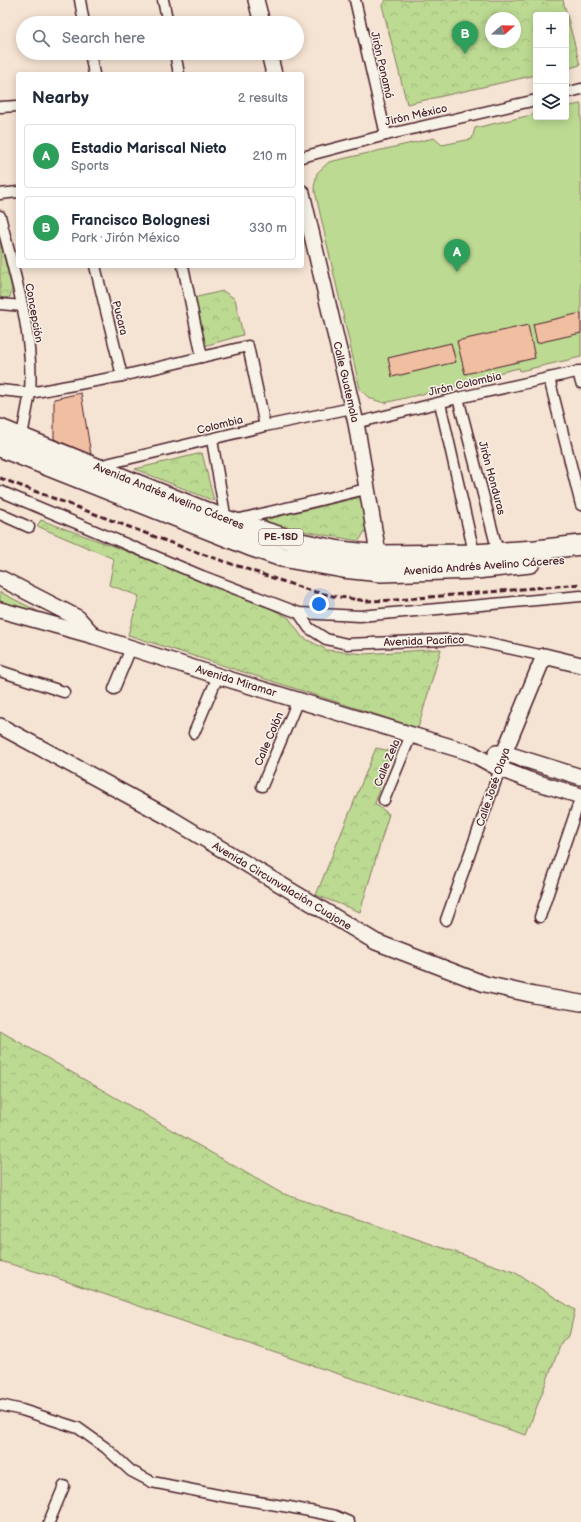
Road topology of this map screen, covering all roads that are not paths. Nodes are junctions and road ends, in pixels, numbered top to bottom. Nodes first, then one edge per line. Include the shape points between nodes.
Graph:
1 (80, 0) edge
2 (163, 0) edge
3 (256, 0) edge
4 (355, 0) edge
5 (83, 16) edge
6 (166, 16) edge
7 (260, 16) edge
8 (91, 60) edge
9 (176, 60) edge
10 (271, 60) edge
11 (94, 72) edge
12 (179, 72) edge
13 (274, 72) edge
14 (581, 90) edge
15 (569, 92) edge
16 (533, 101) edge
17 (16, 106) edge
18 (0, 107) edge
19 (386, 134) junction
20 (304, 156) edge
21 (16, 192) edge
22 (0, 194) edge
23 (304, 208) edge
24 (0, 216) edge
25 (306, 224) edge
26 (95, 268) edge
27 (183, 268) edge
28 (0, 304) edge
29 (22, 306) junction
30 (202, 357) junction
31 (580, 371) edge
32 (122, 376) junction
33 (549, 378) junction
34 (581, 383) edge
35 (0, 390) edge
36 (30, 393) junction
37 (458, 398) junction
38 (440, 403) junction
39 (352, 408) junction
40 (356, 423) junction
41 (265, 426) junction
42 (0, 429) edge
43 (212, 440) junction
44 (21, 446) junction
45 (0, 447) edge
46 (95, 467) junction
47 (366, 489) junction
48 (0, 491) edge
49 (581, 506) edge
50 (0, 514) edge
51 (227, 521) junction
52 (29, 527) dead end
53 (581, 545) edge
54 (500, 559) junction
55 (581, 559) edge
56 (475, 561) junction
57 (380, 564) junction
58 (0, 578) edge
59 (581, 596) edge
60 (0, 610) edge
61 (299, 613) junction
62 (94, 636) junction
63 (130, 648) junction
64 (544, 656) junction
65 (581, 665) edge
66 (0, 671) edge
67 (218, 676) junction
68 (114, 689) dead end
69 (64, 692) dead end
70 (298, 700) junction
71 (0, 726) edge
72 (194, 733) dead end
73 (411, 735) junction
74 (471, 753) junction
75 (504, 753) junction
76 (500, 769) junction
77 (581, 777) edge
78 (262, 786) dead end
79 (581, 796) edge
80 (384, 800) dead end
81 (540, 917) dead end
82 (446, 920) dead end
83 (581, 1003) edge
84 (0, 1405) edge
85 (64, 1486) dead end
86 (49, 1522) edge
87 (348, 1522) edge

1 - 5 street
2 - 6 street
3 - 7 main road
4 - 19 street, Jirón Panamá
8 - 11 street
9 - 12 street
10 - 13 main road
14 - 15 street
16 - 19 street, Jirón México
17 - 18 street
19 - 20 street, Jirón México
21 - 22 street
23 - 25 main road, Calle Guatemala
24 - 29 street, Concepción
25 - 39 main road, Calle Guatemala
26 - 32 street, Pucara
27 - 30 street
28 - 29 street
29 - 36 street, Concepción via 31,370
30 - 32 street
30 - 41 street via 248,346
31 - 33 street, Jirón Colombia
31 - 34 street
32 - 36 street
33 - 37 street, Jirón Colombia
33 - 49 street
35 - 36 street
36 - 44 street, Concepción
37 - 38 street, Jirón Colombia
37 - 54 street, Jirón Honduras
38 - 40 street, Jirón Colombia
38 - 56 street
39 - 40 main road, Calle Guatemala
39 - 41 street, Colombia
40 - 47 main road, Calle Guatemala
41 - 43 street, Colombia
42 - 44 highway, Avenida Andrés Avelino Cáceres / PE-1SD
43 - 46 street, Colombia
43 - 51 street
44 - 45 highway, Avenida Andrés Avelino Cáceres / PE-1SD
44 - 46 highway, Avenida Andrés Avelino Cáceres / PE-1SD
44 - 57 highway, Avenida Andrés Avelino Cáceres / PE-1SD via 250,546 282,557 343,568
46 - 51 highway, Avenida Andrés Avelino Cáceres / PE-1SD
47 - 51 street
47 - 57 main road, Calle Guatemala
48 - 61 street via 202,576
50 - 52 street
51 - 57 highway, Avenida Andrés Avelino Cáceres / PE-1SD
53 - 54 highway, Avenida Andrés Avelino Cáceres / PE-1SD
54 - 55 highway, Avenida Andrés Avelino Cáceres / PE-1SD
54 - 56 highway, Avenida Andrés Avelino Cáceres / PE-1SD
56 - 57 highway, Avenida Andrés Avelino Cáceres / PE-1SD
58 - 62 main road via 78,618
59 - 61 street via 360,616
60 - 62 main road, Avenida Miramar
61 - 64 street, Avenida Pacifico via 309,628 326,639 347,644 467,639
62 - 63 main road, Avenida Miramar
63 - 67 main road, Avenida Miramar
63 - 68 street
64 - 65 main road, Avenida Pacifico
64 - 75 main road, Calle José Olaya
66 - 69 street
67 - 70 main road, Avenida Miramar
67 - 72 street
70 - 73 main road, Avenida Miramar
70 - 78 street, Calle Colón
71 - 83 main road, Avenida Circunvalación Cuajone via 170,818 376,942 485,984
73 - 74 main road, Avenida Miramar
73 - 80 street, Calle Zela
74 - 75 main road, Avenida Miramar
74 - 76 main road, Avenida Miramar
75 - 76 main road, Calle José Olaya
75 - 77 main road, Avenida Miramar
76 - 79 main road, Avenida Miramar
76 - 82 street, Calle José Olaya
79 - 81 street
84 - 87 street via 78,1428 106,1448 131,1471 152,1482 289,1506 335,1516
85 - 86 street

